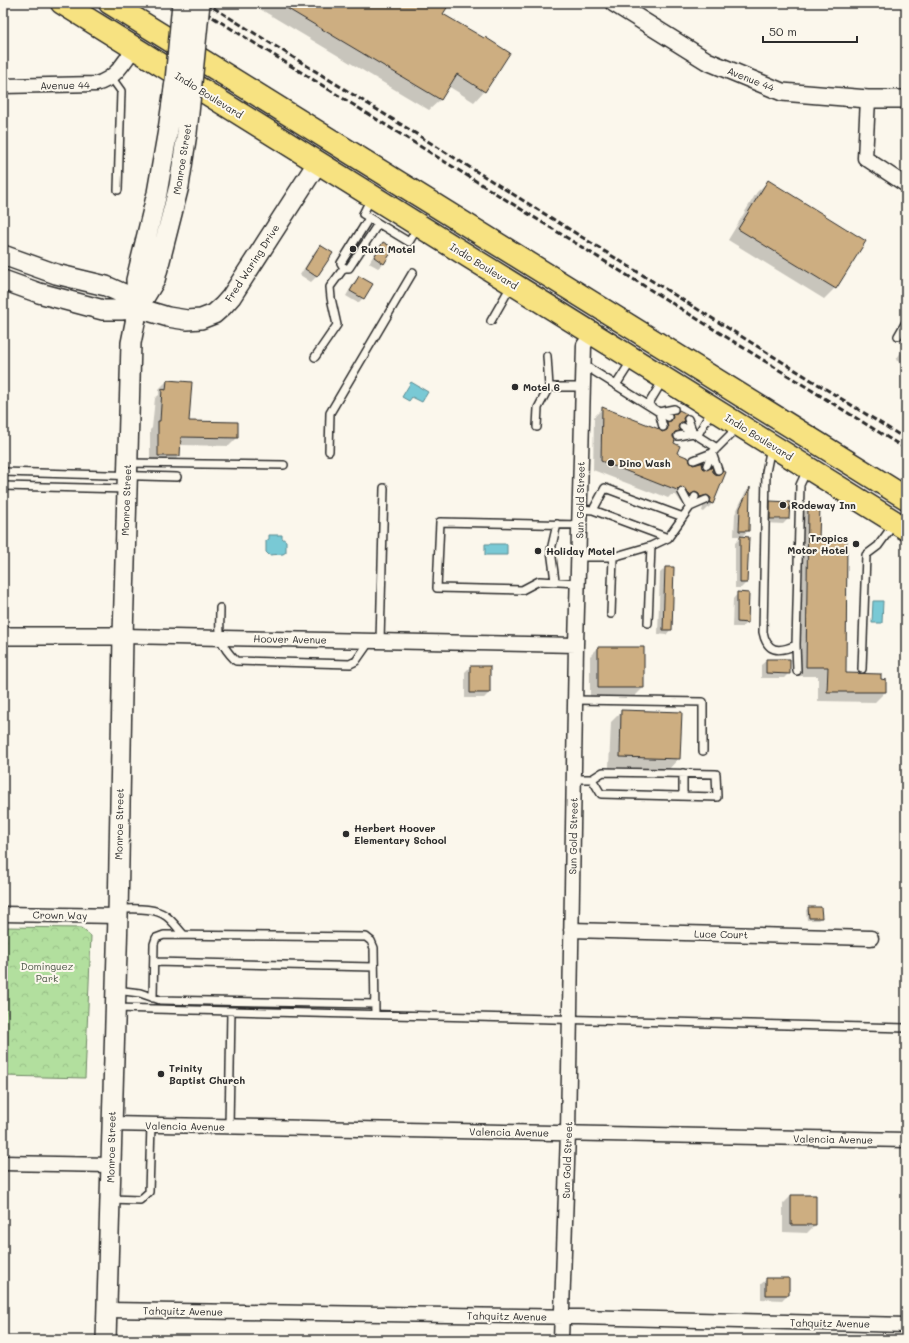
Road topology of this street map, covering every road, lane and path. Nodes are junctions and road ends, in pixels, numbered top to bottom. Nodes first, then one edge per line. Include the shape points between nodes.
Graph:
1 (62, 3) edge
2 (110, 3) edge
3 (182, 3) edge
4 (200, 3) edge
5 (614, 3) edge
6 (134, 48) junction
7 (111, 77) junction
8 (3, 86) edge
9 (208, 94) junction
10 (868, 99) junction
11 (906, 99) edge
12 (300, 122) junction
13 (318, 162) junction
14 (906, 185) edge
15 (118, 190) dead end
16 (372, 196) junction
17 (444, 210) junction
18 (369, 218) junction
19 (378, 224) junction
20 (419, 226) junction
21 (3, 255) edge
22 (344, 268) junction
23 (413, 272) dead end
24 (3, 280) edge
25 (512, 284) junction
26 (570, 289) junction
27 (138, 308) junction
28 (491, 321) dead end
29 (906, 322) edge
30 (592, 334) junction
31 (898, 336) dead end
32 (547, 356) dead end
33 (315, 357) dead end
34 (633, 359) junction
35 (584, 365) junction
36 (713, 378) junction
37 (664, 379) junction
38 (616, 385) junction
39 (549, 387) junction
40 (583, 387) junction
41 (648, 405) junction
42 (674, 409) dead end
43 (713, 409) junction
44 (659, 412) junction
45 (668, 417) dead end
46 (688, 419) dead end
47 (739, 425) junction
48 (537, 427) dead end
49 (663, 427) dead end
50 (683, 427) dead end
51 (695, 434) junction
52 (678, 436) dead end
53 (771, 445) junction
54 (329, 451) dead end
55 (715, 451) junction
56 (694, 460) dead end
57 (707, 465) dead end
58 (284, 466) dead end
59 (807, 468) junction
60 (718, 470) dead end
61 (3, 472) edge
62 (127, 476) junction
63 (177, 477) dead end
64 (3, 486) edge
65 (384, 488) dead end
66 (682, 492) dead end
67 (695, 497) dead end
68 (906, 498) edge
69 (706, 500) dead end
70 (690, 507) junction
71 (586, 509) junction
72 (683, 517) junction
73 (557, 524) junction
74 (580, 525) junction
75 (900, 526) edge
76 (668, 538) junction
77 (651, 546) junction
78 (579, 557) junction
79 (613, 558) junction
80 (555, 582) junction
81 (578, 583) junction
82 (220, 608) dead end
83 (611, 614) dead end
84 (648, 623) dead end
85 (3, 636) edge
86 (123, 636) junction
87 (220, 638) junction
88 (375, 641) junction
89 (576, 645) junction
90 (796, 645) junction
91 (862, 669) dead end
92 (797, 671) dead end
93 (575, 700) junction
94 (703, 751) dead end
95 (683, 773) junction
96 (574, 779) junction
97 (592, 779) junction
98 (683, 796) junction
99 (118, 912) junction
100 (3, 914) edge
101 (571, 930) junction
102 (184, 936) junction
103 (871, 938) dead end
104 (154, 962) junction
105 (374, 967) junction
106 (153, 998) junction
107 (116, 999) junction
108 (375, 1004) junction
109 (231, 1011) junction
110 (375, 1014) junction
111 (570, 1019) junction
112 (906, 1028) edge
113 (111, 1124) junction
114 (151, 1125) junction
115 (229, 1127) junction
116 (568, 1133) junction
117 (906, 1140) edge
118 (3, 1163) edge
119 (110, 1165) junction
120 (110, 1199) junction
121 (107, 1310) junction
122 (561, 1317) junction
123 (906, 1325) edge
124 (106, 1340) edge
125 (561, 1340) edge

1 - 6 main road, Indio Boulevard
2 - 12 main road
3 - 27 main road, Monroe Street, bridge via 168,130 157,193 136,280
4 - 27 main road, Monroe Street, bridge via 179,186 155,280
5 - 10 street, Avenue 44 via 707,61 782,92
6 - 7 street, Avenue 44
6 - 9 main road, Indio Boulevard
7 - 8 street, Avenue 44 via 96,84
7 - 15 lane via 120,91
9 - 12 main road via 243,104 294,135 300,132
9 - 13 main road, Indio Boulevard
10 - 11 street, Avenue 44
10 - 14 street via 865,158
12 - 13 main road via 312,140
12 - 17 main road
13 - 16 main road, Indio Boulevard
13 - 17 main road via 328,157 339,157 410,202
13 - 27 main road, Fred Waring Drive via 224,306 214,314 201,319 187,320
16 - 18 lane via 363,214
16 - 20 main road, Indio Boulevard
17 - 26 main road
18 - 19 lane
18 - 22 lane via 341,263
19 - 20 lane via 409,242
19 - 22 lane via 349,268
20 - 25 main road, Indio Boulevard
21 - 27 main road, Fred Waring Drive via 56,274 106,286 124,294
22 - 33 lane via 330,287 337,324
23 - 54 lane via 330,413
24 - 27 main road, Fred Waring Drive via 39,293 104,310
25 - 28 lane
25 - 30 main road, Indio Boulevard
26 - 30 main road via 584,309
26 - 36 main road
27 - 62 main road, Monroe Street via 131,343
29 - 31 lane
30 - 34 main road, Indio Boulevard
30 - 35 street, Sun Gold Street via 584,345
30 - 36 main road via 605,330 620,333 676,367
32 - 39 lane
34 - 37 main road, Indio Boulevard
34 - 38 lane
35 - 38 lane
35 - 40 street, Sun Gold Street
36 - 68 main road
37 - 41 lane
37 - 43 main road, Indio Boulevard
38 - 41 lane
39 - 40 lane
39 - 48 lane via 538,408
40 - 71 street, Sun Gold Street
41 - 44 lane
42 - 44 lane
43 - 47 main road, Indio Boulevard
43 - 51 lane
44 - 45 lane
44 - 49 lane
46 - 51 lane
47 - 53 main road, Indio Boulevard
47 - 55 lane
50 - 51 lane
51 - 52 lane
51 - 55 lane
53 - 59 main road, Indio Boulevard
53 - 90 lane via 766,472 763,632 768,646 776,650
55 - 56 lane
55 - 57 lane
55 - 60 lane
58 - 62 lane
59 - 75 main road, Indio Boulevard
59 - 90 lane via 800,485
61 - 62 lane
62 - 63 lane
62 - 64 lane
62 - 86 main road, Monroe Street
65 - 88 lane
66 - 70 lane
67 - 70 lane
69 - 70 lane
70 - 72 lane
71 - 72 lane via 605,488
71 - 74 street, Sun Gold Street
71 - 76 lane
72 - 76 lane
73 - 74 lane
73 - 80 lane via 551,550
73 - 80 lane via 440,522 437,588 522,590 538,581
74 - 78 street, Sun Gold Street
75 - 91 lane via 866,555
76 - 77 lane
77 - 79 lane
77 - 84 lane
78 - 79 lane
78 - 81 street, Sun Gold Street
79 - 83 lane
80 - 81 lane
81 - 89 street, Sun Gold Street
82 - 87 lane
85 - 86 street, Hoover Avenue
86 - 87 street, Hoover Avenue
86 - 99 main road, Monroe Street
87 - 88 street, Hoover Avenue
87 - 88 lane via 225,650 236,661 350,664
88 - 89 street, Hoover Avenue
89 - 93 street, Sun Gold Street
90 - 92 lane
93 - 94 lane via 703,702
93 - 96 street, Sun Gold Street
95 - 97 lane via 603,772
95 - 98 lane
95 - 98 lane via 716,774 716,797
96 - 97 lane
96 - 101 street, Sun Gold Street
97 - 98 lane via 601,794
99 - 100 street, Crown Way
99 - 102 lane via 158,912 166,916
99 - 107 main road, Monroe Street
101 - 103 street, Luce Court
101 - 111 street, Sun Gold Street
102 - 104 lane via 164,935 156,938
102 - 105 lane via 366,937 374,948
104 - 105 lane
104 - 106 lane
105 - 108 lane
106 - 107 lane via 140,993
106 - 108 lane
107 - 109 lane
107 - 113 main road, Monroe Street
108 - 110 lane
109 - 110 lane
109 - 115 lane
110 - 111 lane
111 - 112 lane
111 - 116 street, Sun Gold Street
113 - 114 street, Valencia Avenue
113 - 119 main road, Monroe Street
114 - 115 street, Valencia Avenue
114 - 120 lane via 149,1192 140,1200
115 - 116 street, Valencia Avenue
116 - 117 street, Valencia Avenue
116 - 122 street, Sun Gold Street
118 - 119 street
119 - 120 main road, Monroe Street
120 - 121 main road, Monroe Street
121 - 122 street, Tahquitz Avenue
121 - 124 main road, Monroe Street
122 - 123 street, Tahquitz Avenue
122 - 125 street, Sun Gold Street

